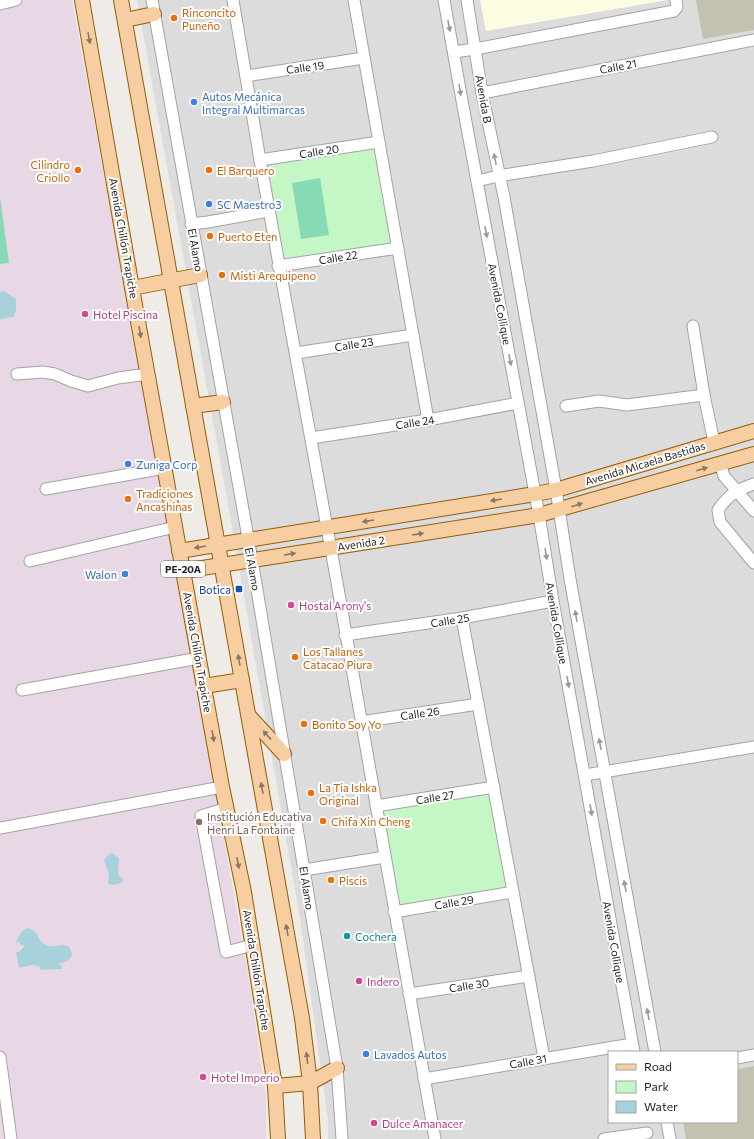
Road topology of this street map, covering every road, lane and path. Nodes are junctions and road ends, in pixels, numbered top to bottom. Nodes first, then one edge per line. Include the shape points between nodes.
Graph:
1 (16, 0) edge
2 (82, 0) edge
3 (121, 0) edge
4 (233, 0) edge
5 (354, 0) edge
6 (444, 0) edge
7 (467, 0) edge
8 (0, 4) edge
9 (676, 5) edge
10 (153, 7) edge
11 (125, 20) junction
12 (754, 40) edge
13 (475, 49) junction
14 (454, 52) junction
15 (364, 58) junction
16 (246, 76) junction
17 (482, 93) junction
18 (712, 137) dead end
19 (379, 142) junction
20 (260, 160) junction
21 (498, 176) junction
22 (477, 181) junction
23 (479, 194) joint
24 (269, 210) junction
25 (192, 224) junction
26 (398, 248) junction
27 (278, 266) junction
28 (200, 275) junction
29 (171, 281) junction
30 (132, 288) junction
31 (693, 326) dead end
32 (413, 334) junction
33 (296, 354) junction
34 (17, 374) dead end
35 (148, 374) junction
36 (704, 395) junction
37 (223, 402) junction
38 (518, 403) junction
39 (193, 406) junction
40 (566, 406) dead end
41 (428, 420) junction
42 (754, 431) edge
43 (310, 438) junction
44 (714, 442) junction
45 (754, 454) edge
46 (720, 464) junction
47 (164, 468) junction
48 (610, 474) junction
49 (754, 484) edge
50 (46, 488) dead end
51 (556, 490) junction
52 (737, 490) junction
53 (618, 493) junction
54 (535, 494) junction
55 (559, 510) junction
56 (754, 511) edge
57 (539, 515) junction
58 (175, 527) junction
59 (326, 528) junction
60 (247, 540) junction
61 (218, 544) junction
62 (330, 548) junction
63 (180, 551) junction
64 (30, 560) dead end
65 (252, 560) junction
66 (754, 562) edge
67 (222, 565) junction
68 (183, 571) junction
69 (553, 601) junction
70 (462, 618) junction
71 (345, 635) junction
72 (199, 658) junction
73 (242, 680) junction
74 (204, 686) junction
75 (22, 690) dead end
76 (478, 704) junction
77 (249, 716) junction
78 (361, 722) junction
79 (754, 747) edge
80 (284, 754) junction
81 (605, 772) junction
82 (584, 775) junction
83 (222, 787) junction
84 (494, 787) junction
85 (376, 806) junction
86 (227, 808) junction
87 (0, 828) edge
88 (385, 856) junction
89 (304, 870) junction
90 (513, 892) junction
91 (394, 912) junction
92 (253, 945) junction
93 (529, 976) junction
94 (409, 994) junction
95 (633, 1048) edge
96 (655, 1051) edge
97 (754, 1055) edge
98 (0, 1057) edge
99 (544, 1058) junction
100 (738, 1058) edge
101 (337, 1068) junction
102 (424, 1079) junction
103 (310, 1083) junction
104 (274, 1086) junction
105 (667, 1123) edge
106 (647, 1131) edge
107 (11, 1139) edge
108 (278, 1139) edge
109 (313, 1139) edge
110 (342, 1139) edge
111 (435, 1139) edge
112 (604, 1139) edge
113 (670, 1139) edge

1 - 8 street
2 -> 30 main road, Avenida Chillón Trapiche / PE-20A
3 - 11 main road, PE-20A
4 - 16 street
5 - 15 street
6 -> 14 street, Avenida B
7 - 13 street, Avenida B
9 - 13 street via 674,11
10 - 11 main road
10 - 25 street, El Alamo
11 - 29 main road, PE-20A
12 - 17 street, Calle 21
13 - 14 street
13 - 17 street, Avenida B
14 -> 22 street, Avenida B
15 - 16 street, Calle 19
15 - 19 street
16 - 20 street
21 -> 17 street, Avenida B
18 - 21 street via 593,161
19 - 20 street, Calle 20
19 - 26 street
20 - 24 street
21 - 22 street
21 - 51 street, Avenida B via 504,197
22 - 23 street, Avenida B
23 -> 38 street, Avenida Collique
24 - 25 street
24 - 27 street
25 - 28 street, El Alamo
26 - 27 street, Calle 22
26 - 32 street
27 - 33 street
28 - 29 main road
28 - 37 street, El Alamo
29 - 30 main road
29 - 39 main road, PE-20A
30 -> 35 main road, Avenida Chillón Trapiche / PE-20A
31 - 36 street
32 - 33 street, Calle 23
32 - 41 street
33 - 43 street
34 - 35 street via 55,374 88,386
35 - 47 main road, Avenida Chillón Trapiche / PE-20A
36 - 40 street via 627,405 599,401
36 - 44 street
37 - 39 main road
37 - 60 street, El Alamo
38 - 41 street, Calle 24
38 - 54 street, Avenida Collique
39 - 61 main road, PE-20A
41 - 43 street, Calle 24
42 - 44 main road, Avenida Micaela Bastidas
43 - 59 street
44 - 46 main road
44 - 48 main road, Avenida Micaela Bastidas
45 - 46 main road, Avenida Micaela Bastidas
46 - 52 street via 724,476
53 -> 46 main road, Avenida Micaela Bastidas
47 - 50 street
47 - 58 main road, Avenida Chillón Trapiche / PE-20A
48 - 51 main road, Avenida Micaela Bastidas
48 - 53 main road via 606,484 611,491
49 - 52 street
51 - 54 main road, Avenida Micaela Bastidas
51 - 55 street, Avenida B
52 - 56 street
52 - 66 street via 725,499 718,510 720,522
55 -> 53 main road, Avenida Micaela Bastidas
54 - 57 street, Avenida Collique
54 -> 59 main road, Avenida 2
55 - 57 main road, Avenida Micaela Bastidas
81 -> 55 street, Avenida B
62 -> 57 main road, Avenida 2
57 -> 69 street, Avenida Collique
58 - 63 main road, Avenida Chillón Trapiche / PE-20A
58 - 64 street
59 - 60 main road, Avenida 2
59 - 62 street
60 - 61 main road, Avenida 2
60 - 65 street, El Alamo
61 -> 63 main road, Avenida 2
61 - 67 main road, PE-20A
65 -> 62 main road, Avenida 2
62 - 71 street
63 - 68 main road, Avenida Chillón Trapiche / PE-20A
65 - 67 main road, Avenida 2
65 - 80 street, El Alamo
67 - 68 main road, Avenida 2
73 -> 67 main road, PE-20A
68 - 72 main road, Avenida Chillón Trapiche / PE-20A
69 - 70 street, Calle 25
69 -> 82 street, Avenida Collique
70 - 71 street, Calle 25
70 - 76 street
71 - 78 street
72 - 74 main road, Avenida Chillón Trapiche / PE-20A
72 - 75 street
73 - 74 main road
73 - 77 main road, PE-20A
74 -> 83 main road, Avenida Chillón Trapiche / PE-20A
76 - 78 street, Calle 26
76 - 84 street
80 -> 77 main road
103 -> 77 main road, PE-20A via 302,1018
78 - 85 street
79 - 81 street
80 - 89 street, El Alamo
81 - 82 street
96 -> 81 street, Avenida B
82 -> 95 street, Avenida Collique
83 - 86 main road, Avenida Chillón Trapiche / PE-20A
83 - 87 street
84 - 85 street, Calle 27
84 - 90 street
85 - 88 street
86 -> 92 main road, Avenida Chillón Trapiche / PE-20A
86 - 92 street via 201,816 226,952
88 - 89 street
88 - 91 street
89 - 101 street, El Alamo
90 - 91 street, Calle 29
90 - 93 street
91 - 94 street
92 - 104 main road, Avenida Chillón Trapiche / PE-20A
93 - 94 street, Calle 30
93 - 99 street
94 - 102 street
95 - 99 street, Calle 31
97 - 100 street
98 - 107 street
99 - 102 street, Calle 31
101 - 103 main road
101 - 110 street, El Alamo
102 - 111 street
103 - 104 main road
103 - 109 main road, PE-20A
104 - 108 main road, Avenida Chillón Trapiche / PE-20A
105 - 113 street
106 - 112 street

